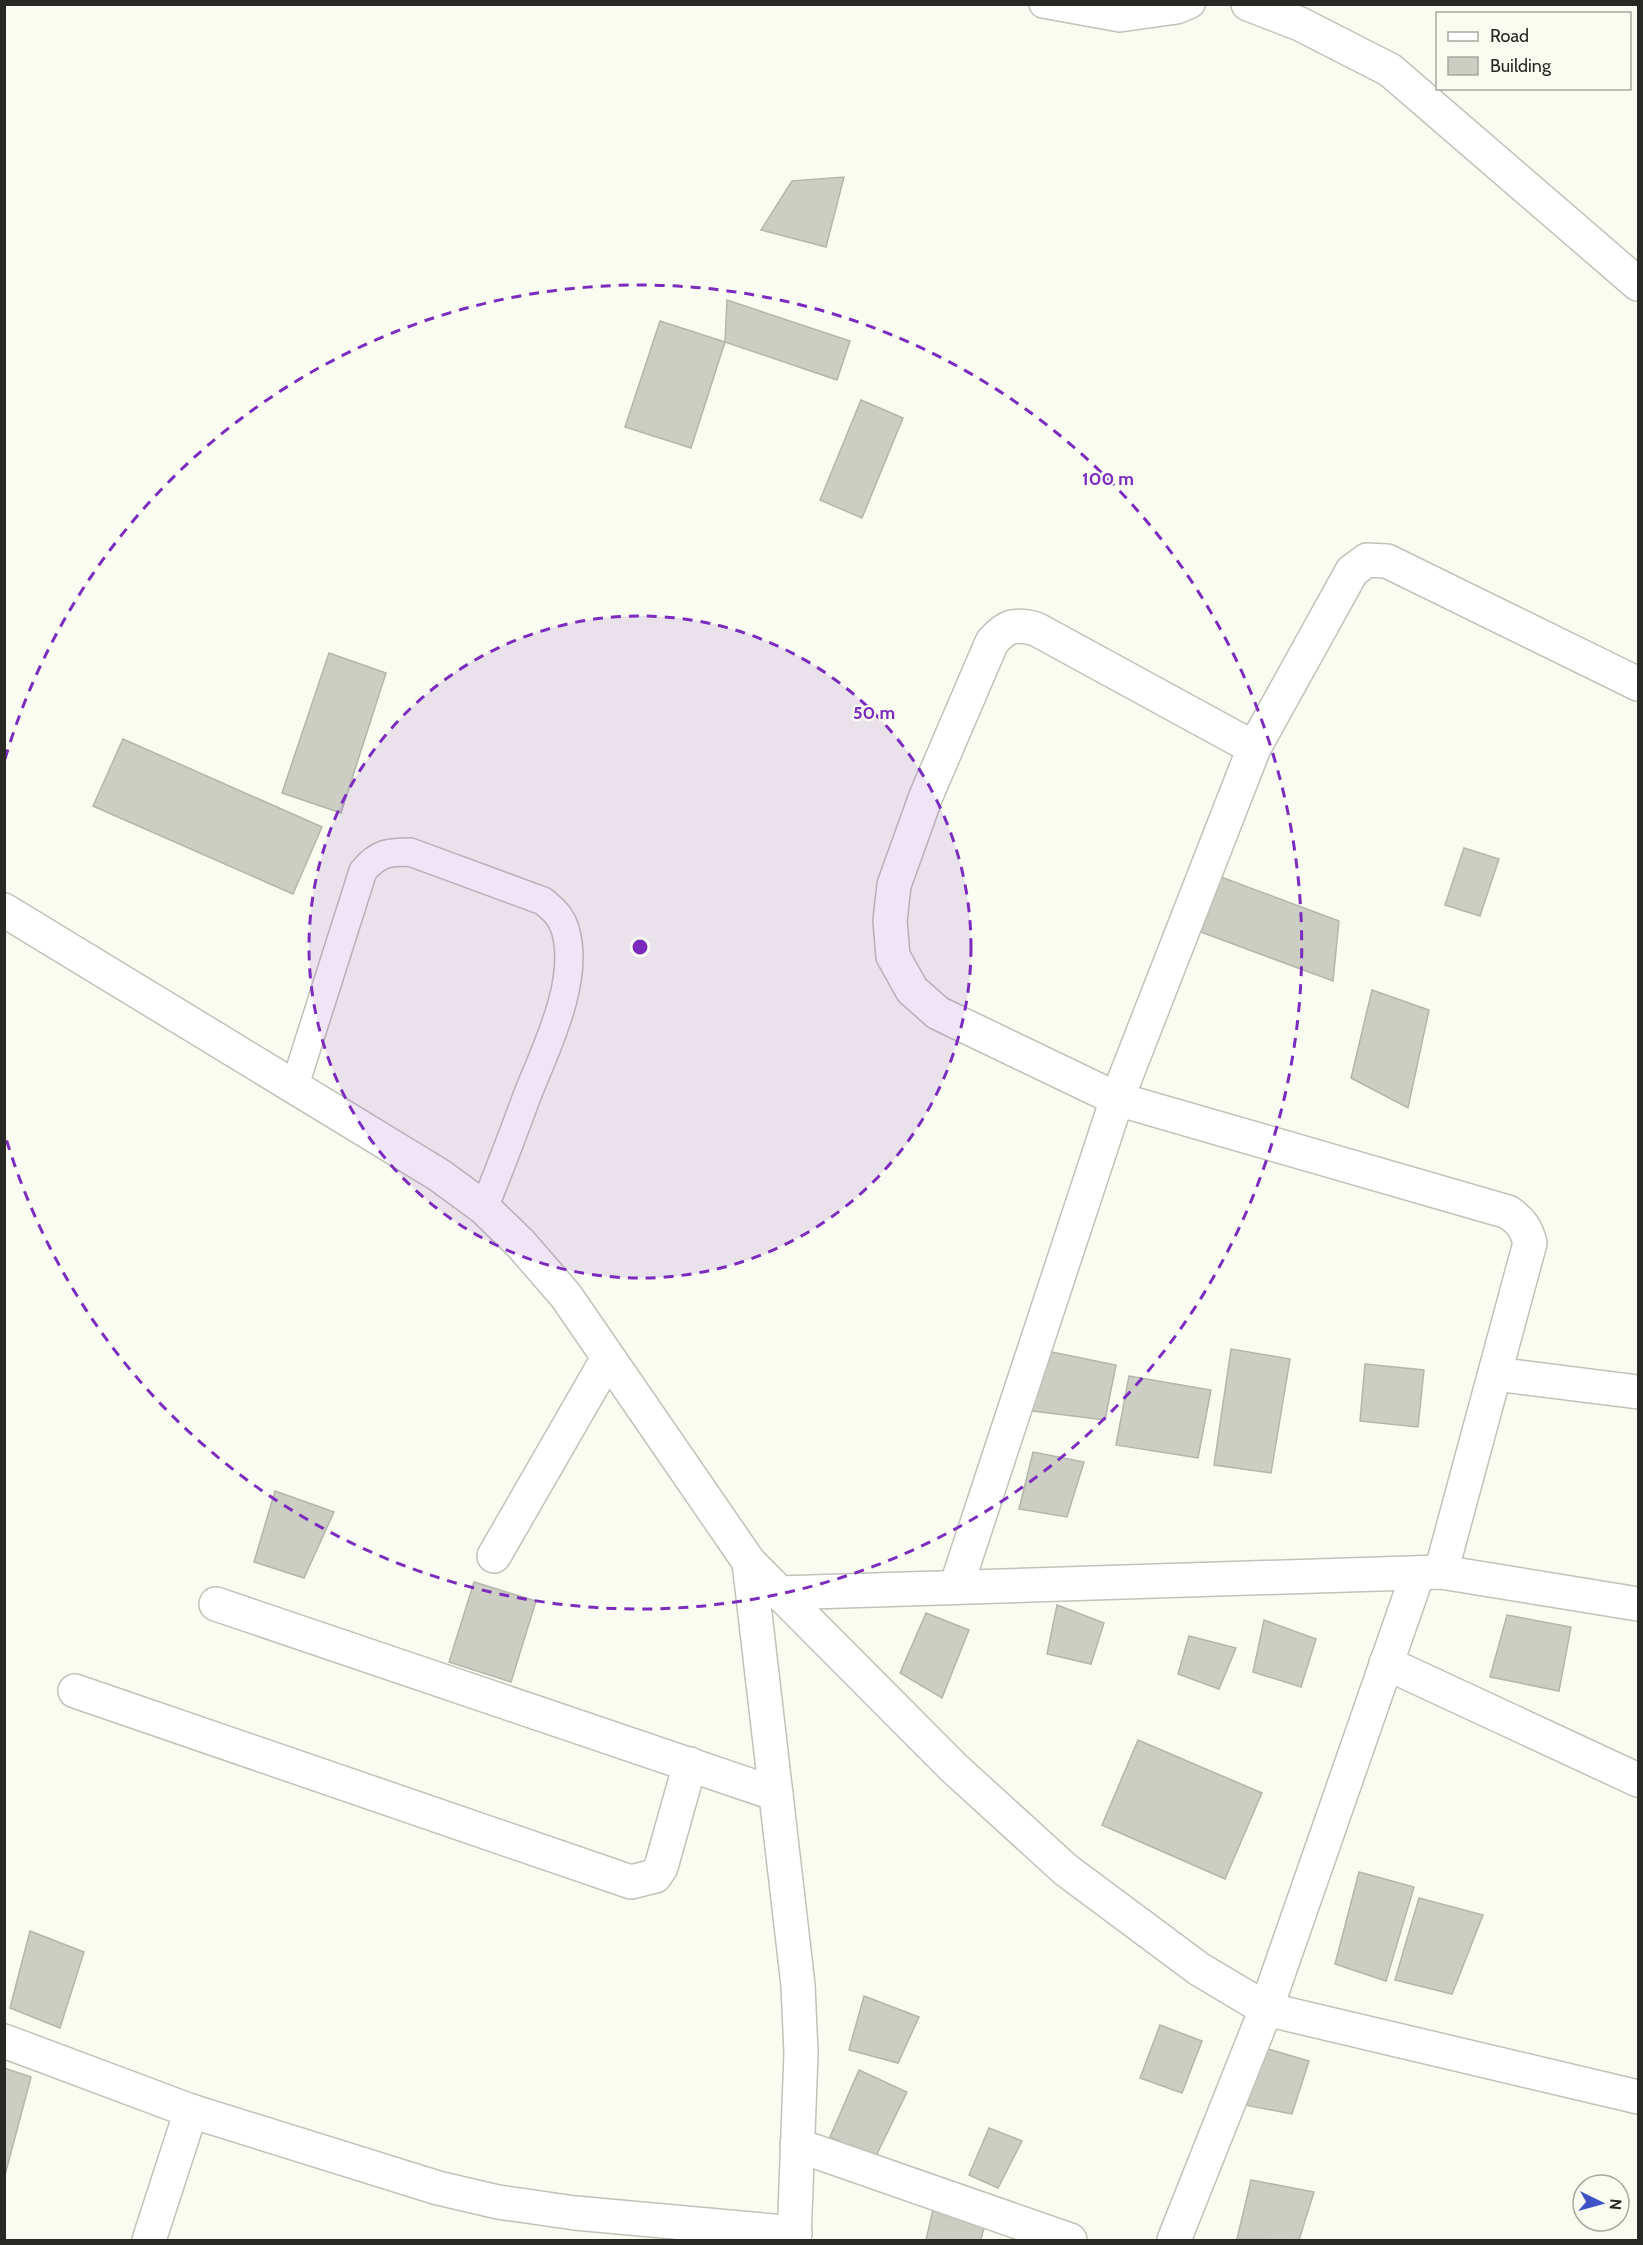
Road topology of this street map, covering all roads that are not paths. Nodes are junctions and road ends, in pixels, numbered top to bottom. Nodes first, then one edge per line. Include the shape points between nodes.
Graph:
1 (1043, 4) edge
2 (1191, 4) edge
3 (1248, 4) edge
4 (1638, 284) edge
5 (1638, 684) edge
6 (1254, 748) junction
7 (4, 910) edge
8 (294, 1088) junction
9 (1117, 1099) junction
10 (484, 1208) junction
11 (608, 1358) junction
12 (1495, 1374) junction
13 (1638, 1392) edge
14 (494, 1556) dead end
15 (749, 1562) junction
16 (1429, 1572) junction
17 (956, 1587) junction
18 (778, 1593) junction
19 (216, 1604) dead end
20 (1638, 1604) edge
21 (1386, 1663) junction
22 (75, 1691) dead end
23 (690, 1764) junction
24 (1638, 1780) edge
25 (776, 1794) junction
26 (1266, 2009) junction
27 (4, 2041) edge
28 (1638, 2097) edge
29 (191, 2111) junction
30 (797, 2145) junction
31 (795, 2237) edge
32 (149, 2241) edge
33 (1070, 2241) edge
34 (1174, 2241) edge

1 - 2 lane via 1120,18 1177,10
3 - 4 street via 1300,24 1390,70
5 - 6 street via 1403,568 1387,561 1367,560 1352,571
6 - 9 street
6 - 9 street via 1036,628 1019,624 1004,628 992,642 926,796 894,885 890,921 893,956 912,990 938,1013
7 - 8 street
8 - 10 street via 439,1175
8 - 10 lane via 363,871 375,857 388,852 410,852 543,901 557,912 565,930 567,980 557,1019
9 - 12 street via 1508,1212 1521,1220 1530,1243
9 - 17 street
10 - 11 street via 566,1296
11 - 14 street
11 - 15 street
12 - 13 street
12 - 16 street
15 - 18 street
15 - 25 street
16 - 17 street
16 - 20 street
16 - 21 street
17 - 18 street
18 - 26 street via 954,1768 1066,1870 1198,1969
19 - 23 street
21 - 24 street
21 - 26 street
22 - 23 street via 631,1882 655,1876 661,1867
23 - 25 street
25 - 30 street via 798,1985 801,2053
26 - 28 street
26 - 34 street
27 - 29 street
29 - 31 street via 498,2202
29 - 32 street
30 - 31 street
30 - 33 street

